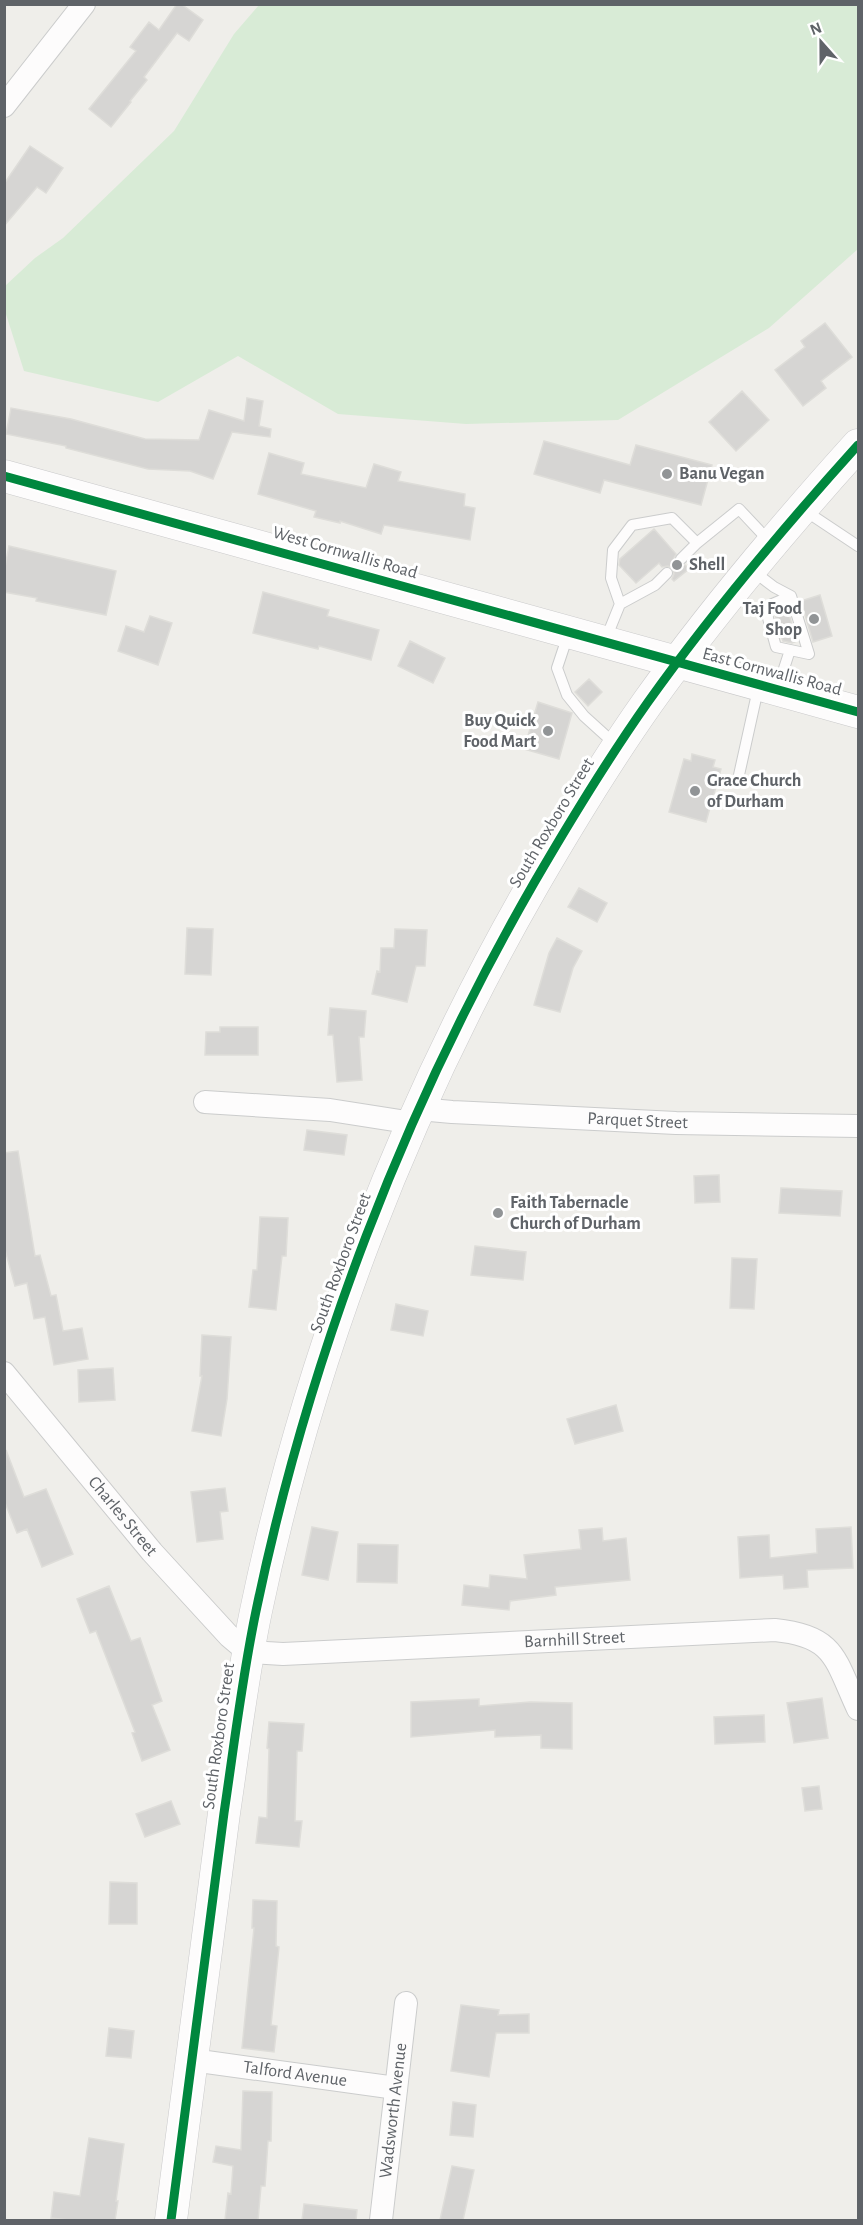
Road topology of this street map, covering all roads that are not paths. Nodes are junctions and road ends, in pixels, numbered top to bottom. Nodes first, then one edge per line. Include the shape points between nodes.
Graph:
1 (84, 4) edge
2 (4, 106) edge
3 (858, 445) edge
4 (4, 476) edge
5 (801, 508) junction
6 (697, 543) junction
7 (771, 544) junction
8 (858, 546) edge
9 (681, 559) dead end
10 (751, 569) junction
11 (667, 573) dead end
12 (791, 596) junction
13 (620, 604) junction
14 (568, 634) junction
15 (604, 644) junction
16 (790, 650) junction
17 (677, 664) junction
18 (767, 688) junction
19 (858, 712) edge
20 (618, 747) junction
21 (739, 774) dead end
22 (204, 1102) dead end
23 (416, 1116) junction
24 (858, 1126) edge
25 (4, 1373) edge
26 (248, 1652) junction
27 (858, 1709) edge
28 (406, 2003) dead end
29 (192, 2060) junction
30 (396, 2088) junction
31 (171, 2220) edge
32 (381, 2220) edge

1 - 2 street
3 - 5 street, South Roxboro Street
4 - 14 street, West Cornwallis Road
5 - 7 street, South Roxboro Street
5 - 8 lane
6 - 7 lane via 739,509
6 - 9 lane
6 - 13 lane via 672,518 632,525 613,550 611,578
7 - 10 street, South Roxboro Street
10 - 12 lane
10 - 17 street, South Roxboro Street
11 - 13 lane via 655,585
12 - 16 lane via 809,654
12 - 16 lane via 765,607 776,647
13 - 15 lane
14 - 15 street, West Cornwallis Road
14 - 20 lane via 557,668 567,695
15 - 17 street, West Cornwallis Road
16 - 18 lane
17 - 18 street, East Cornwallis Road
17 - 20 street, South Roxboro Street
18 - 19 street, East Cornwallis Road
18 - 21 lane
20 - 23 street, South Roxboro Street via 572,816 509,926
22 - 23 street, Parquet Street
23 - 24 street, Parquet Street via 452,1112 676,1123
23 - 26 street, South Roxboro Street via 371,1225 322,1362 281,1504
25 - 26 street, Charles Street via 152,1551
26 - 27 street, Barnhill Street via 283,1654 785,1631 810,1637 832,1653
26 - 29 street, South Roxboro Street
28 - 30 street, Wadsworth Avenue
29 - 30 street, Talford Avenue
29 - 31 street, South Roxboro Street
30 - 32 street, Wadsworth Avenue

